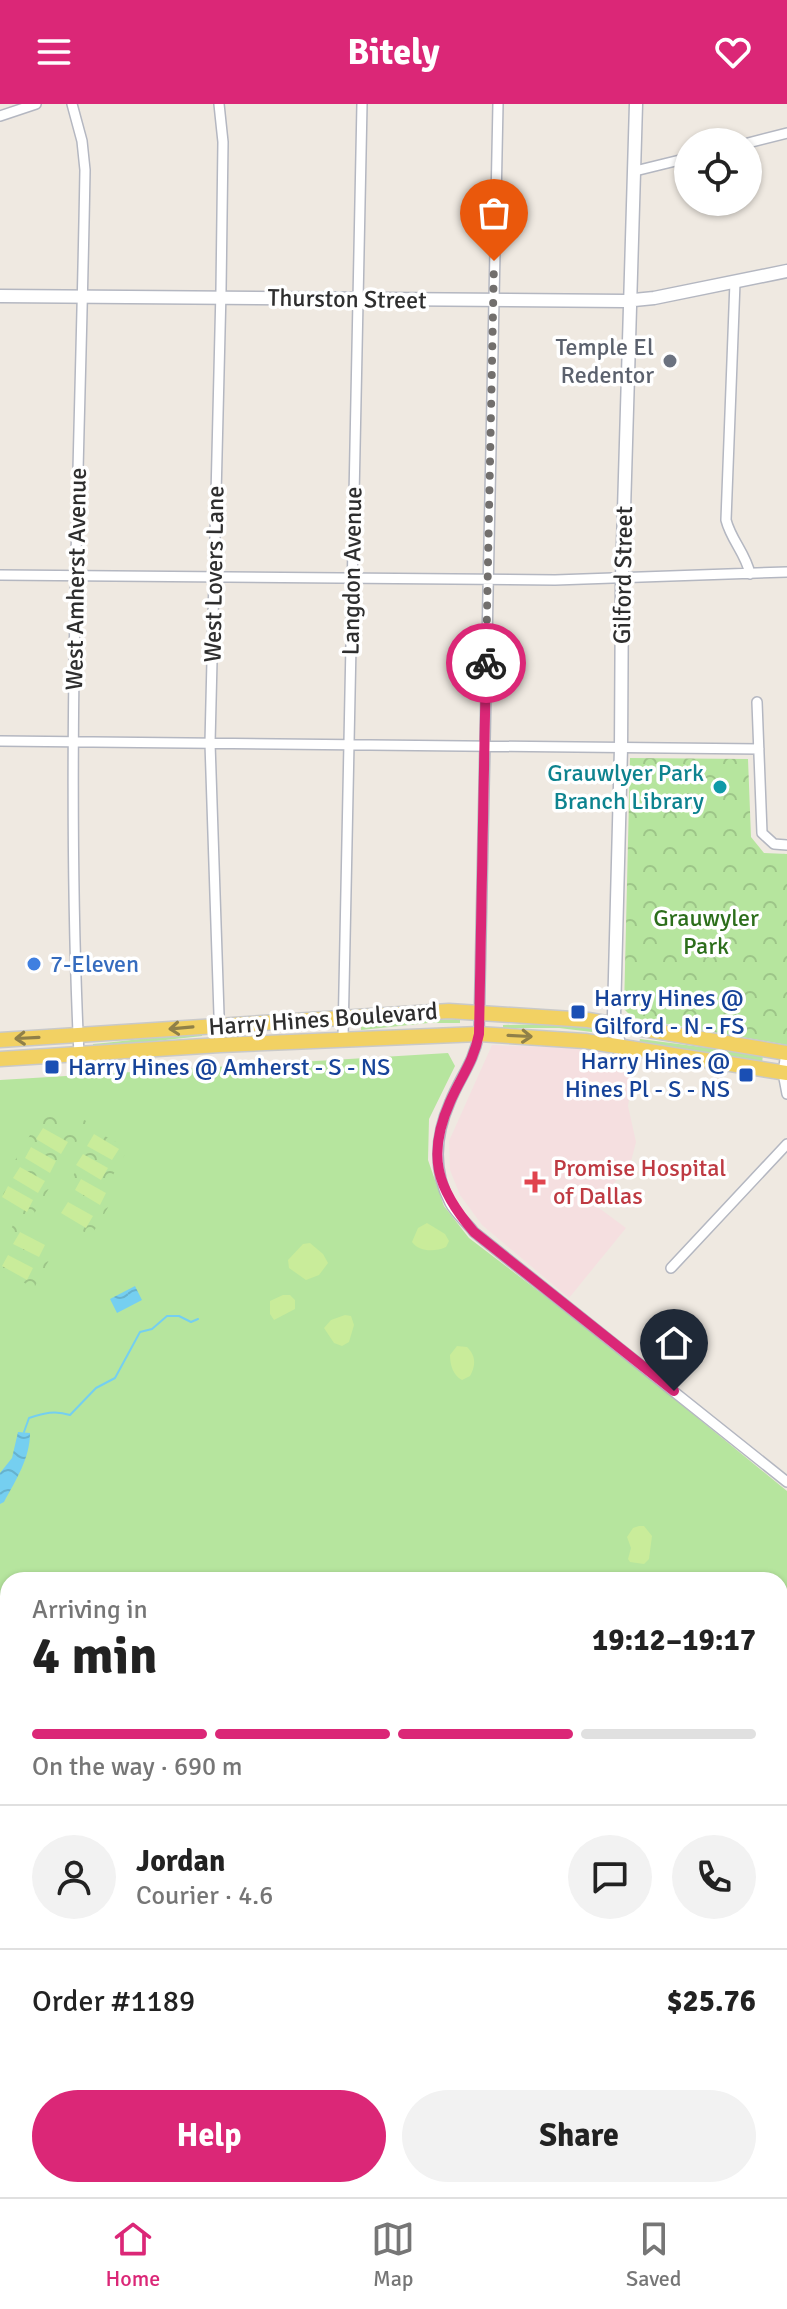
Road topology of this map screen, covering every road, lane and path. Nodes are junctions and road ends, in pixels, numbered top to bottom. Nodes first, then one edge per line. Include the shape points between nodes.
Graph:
1 (36, 104) edge
2 (72, 104) edge
3 (219, 104) edge
4 (362, 104) edge
5 (498, 104) edge
6 (636, 104) edge
7 (0, 116) edge
8 (787, 133) edge
9 (762, 139) edge
10 (674, 161) edge
11 (635, 171) junction
12 (787, 271) edge
13 (735, 282) junction
14 (0, 296) edge
15 (83, 296) junction
16 (221, 298) junction
17 (357, 299) junction
18 (630, 300) junction
19 (493, 301) junction
20 (787, 572) edge
21 (750, 574) junction
22 (0, 575) edge
23 (77, 575) junction
24 (214, 575) junction
25 (351, 578) junction
26 (622, 578) junction
27 (487, 579) junction
28 (757, 702) dead end
29 (0, 741) edge
30 (72, 741) junction
31 (210, 743) junction
32 (348, 744) junction
33 (485, 746) junction
34 (621, 748) junction
35 (759, 749) junction
36 (787, 845) edge
37 (479, 1012) junction
38 (343, 1017) junction
39 (615, 1024) junction
40 (219, 1025) junction
41 (479, 1034) junction
42 (78, 1036) junction
43 (343, 1038) junction
44 (0, 1040) edge
45 (220, 1045) junction
46 (619, 1046) junction
47 (786, 1053) edge
48 (79, 1055) junction
49 (0, 1059) edge
50 (785, 1073) edge
51 (787, 1094) edge
52 (787, 1144) edge
53 (671, 1268) dead end
54 (787, 1482) edge

1 - 7 street
2 - 15 street, West Amherst Avenue via 85,170
3 - 16 street, West Lovers Lane
4 - 17 street, Langdon Avenue
5 - 19 street
6 - 11 street, Gilford Street
8 - 9 street
10 - 11 street
11 - 18 street, Gilford Street
12 - 13 street, Thurston Street
13 - 18 street, Thurston Street
13 - 21 street via 726,520
14 - 15 street, Thurston Street
15 - 16 street, Thurston Street
15 - 23 street, West Amherst Avenue
16 - 17 street, Thurston Street
16 - 24 street, West Lovers Lane
17 - 19 street, Thurston Street
17 - 25 street, Langdon Avenue
18 - 19 street, Thurston Street
18 - 26 street, Gilford Street
19 - 27 street
20 - 21 street
21 - 26 street
22 - 23 street
23 - 24 street
23 - 30 street, West Amherst Avenue
24 - 25 street
24 - 31 street, West Lovers Lane
25 - 27 street
25 - 32 street, Langdon Avenue
26 - 27 street
26 - 34 street, Gilford Street
27 - 33 street
28 - 35 street
29 - 30 street
30 - 31 street
30 - 42 street, West Amherst Avenue
31 - 32 street
31 - 40 street, West Lovers Lane
32 - 33 street
32 - 38 street, Langdon Avenue
33 - 34 street
33 - 37 street
34 - 35 street
34 - 39 street, Gilford Street
35 - 36 street via 762,833 774,844
37 - 38 main road, Harry Hines Boulevard
37 - 39 main road, Harry Hines Boulevard
37 - 41 street
38 - 40 main road, Harry Hines Boulevard
38 - 43 street, Langdon Avenue
39 - 46 street, Gilford Street
39 - 47 main road, Harry Hines Boulevard
40 -> 42 main road, Harry Hines Boulevard
40 - 45 street, West Lovers Lane
41 - 43 main road, Harry Hines Boulevard
41 -> 46 main road, Harry Hines Boulevard
41 - 54 street via 438,1132 437,1165 451,1205 474,1232
42 -> 44 main road, Harry Hines Boulevard
42 - 48 street, West Amherst Avenue
43 - 45 main road, Harry Hines Boulevard
45 - 48 main road, Harry Hines Boulevard
46 - 50 main road, Harry Hines Boulevard
47 - 50 street
48 - 49 main road, Harry Hines Boulevard
50 - 51 street
52 - 53 street

